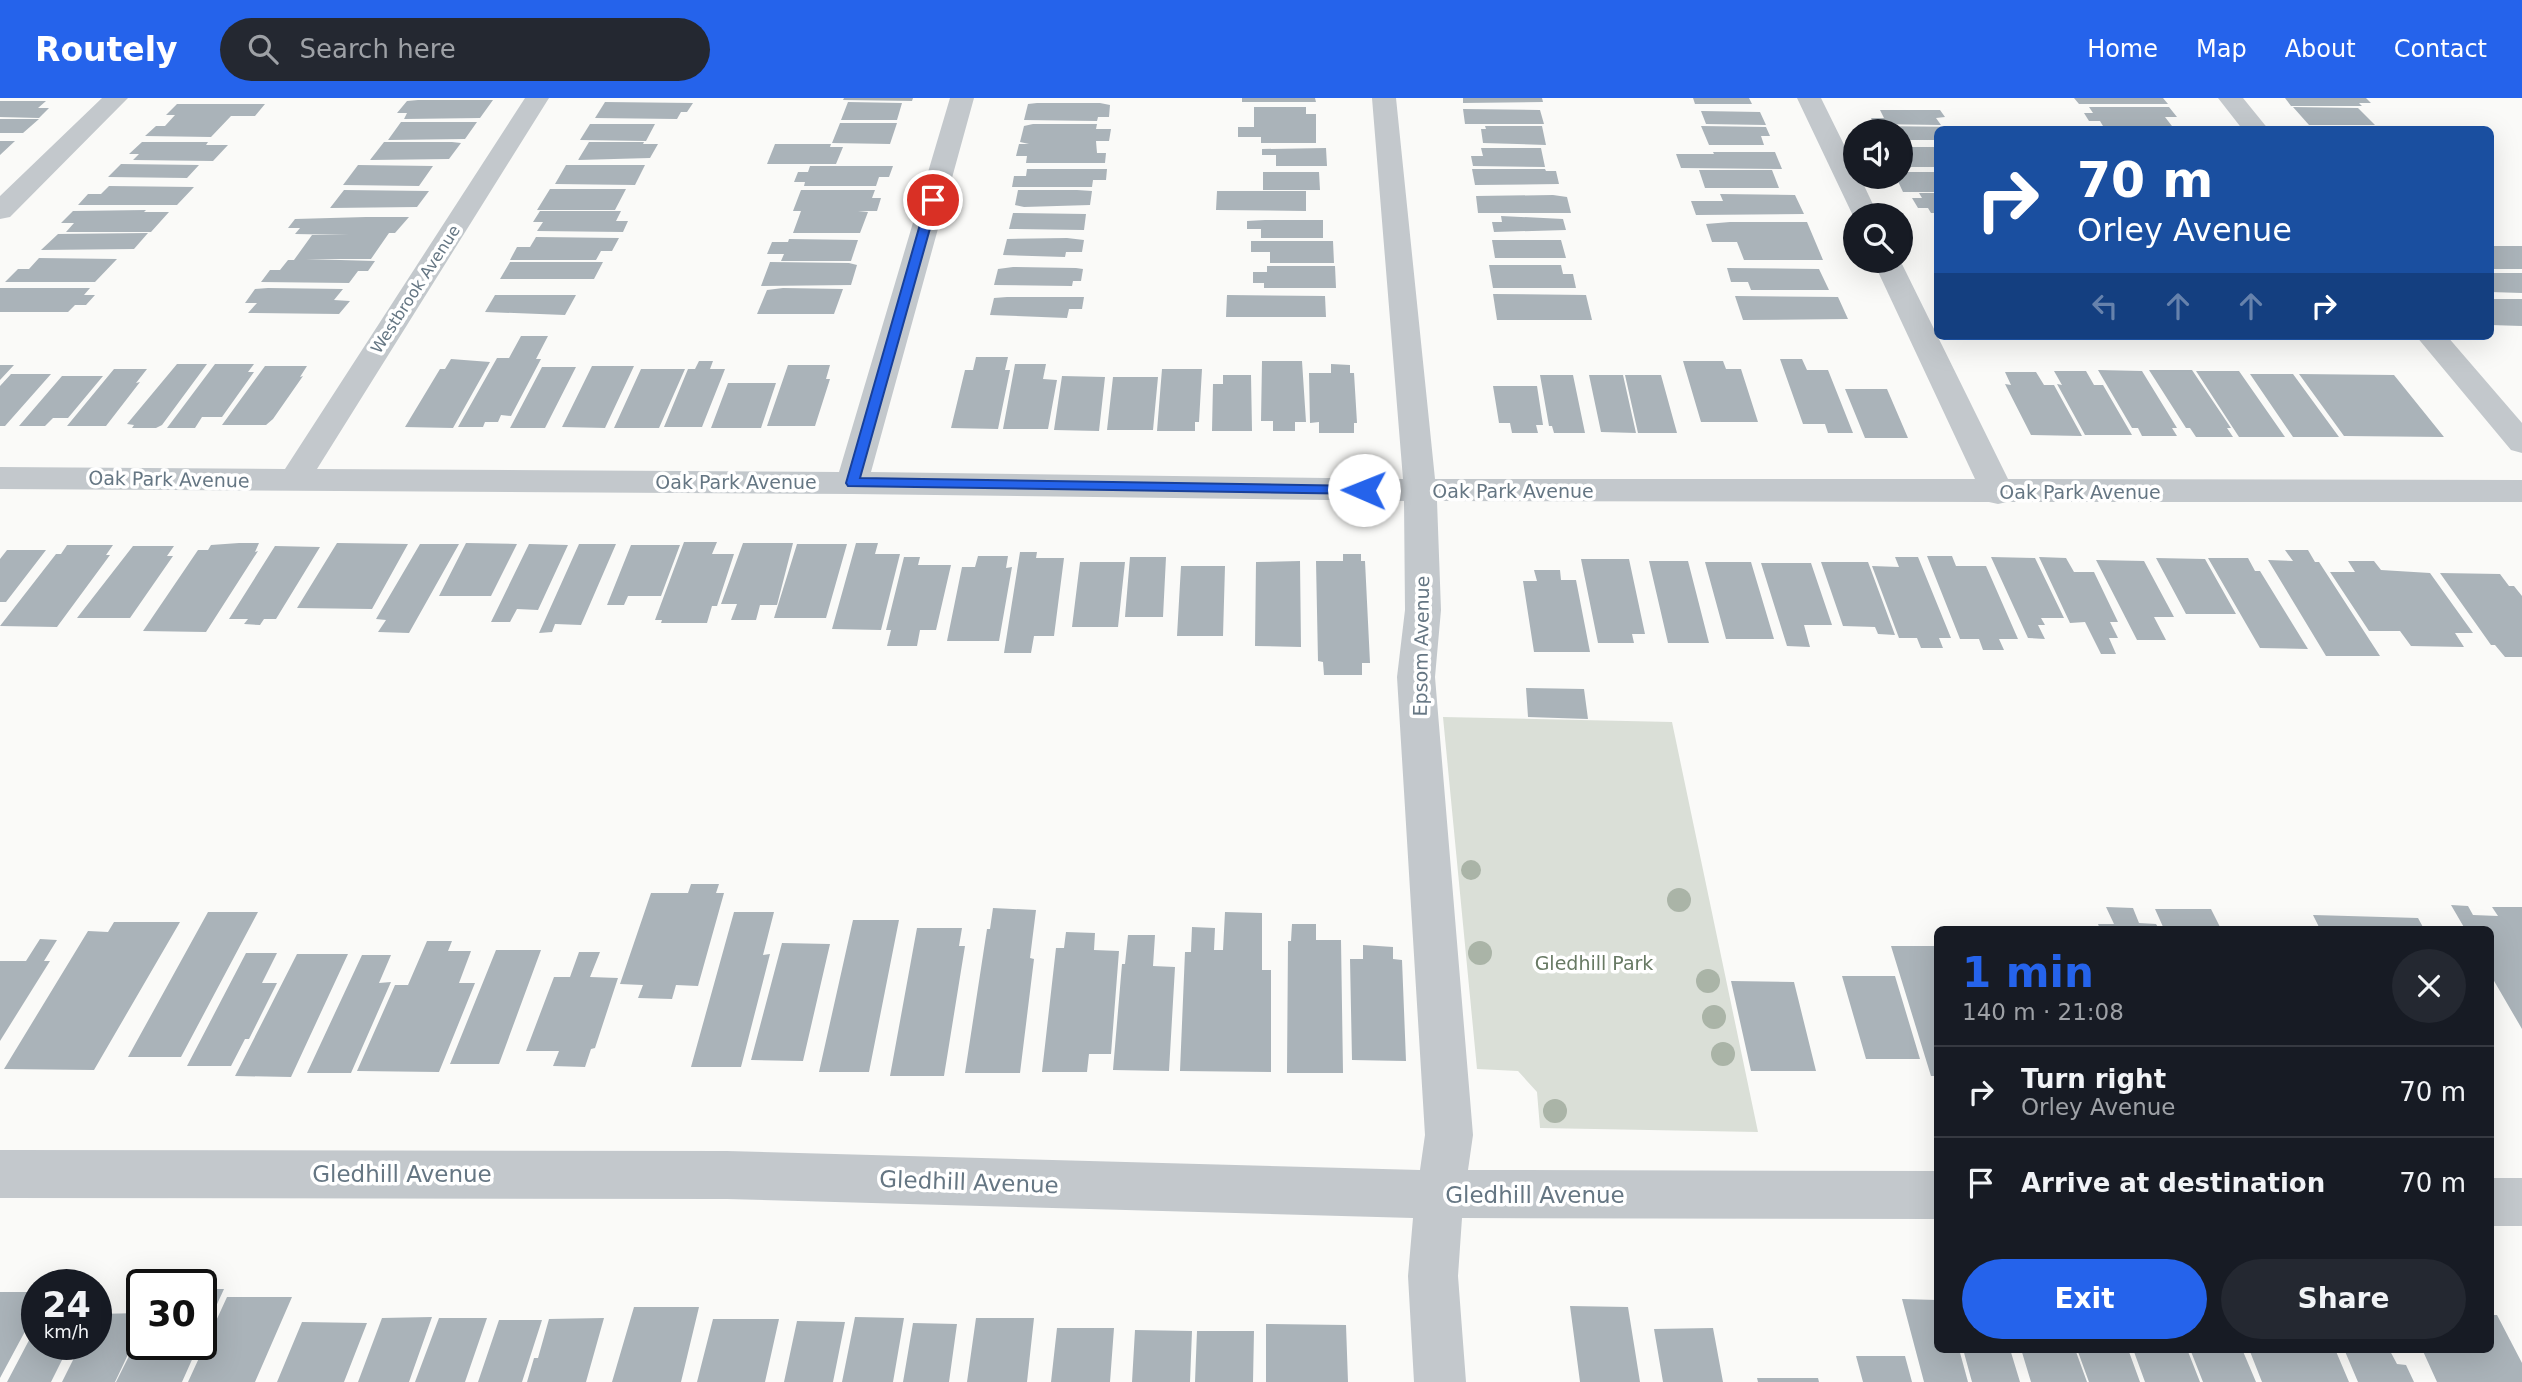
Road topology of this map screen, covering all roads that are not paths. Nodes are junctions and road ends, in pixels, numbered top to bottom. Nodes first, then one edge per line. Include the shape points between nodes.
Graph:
1 (116, 98) edge
2 (537, 98) edge
3 (962, 98) edge
4 (1384, 98) edge
5 (1810, 98) edge
6 (2230, 98) edge
7 (2254, 126) edge
8 (1859, 203) edge
9 (0, 211) edge
10 (1893, 273) edge
11 (2434, 340) edge
12 (2522, 443) edge
13 (0, 478) edge
14 (294, 480) junction
15 (852, 483) junction
16 (1420, 490) junction
17 (2522, 491) edge
18 (1998, 493) junction
19 (0, 1174) edge
20 (1440, 1194) junction
21 (1934, 1195) edge
22 (2494, 1202) edge
23 (2522, 1202) edge
24 (1440, 1382) edge

1 - 9 street
2 - 14 street, Westbrook Avenue
3 - 15 street
4 - 16 street, Epsom Avenue
5 - 8 street
6 - 7 street
10 - 18 street
11 - 12 street
13 - 14 street, Oak Park Avenue
14 - 15 street, Oak Park Avenue
15 - 16 street, Oak Park Avenue
16 - 18 street, Oak Park Avenue
16 - 20 street, Epsom Avenue via 1423,610 1416,677 1449,1135
17 - 18 street, Oak Park Avenue
19 - 20 street, Gledhill Avenue via 727,1175
20 - 21 street, Gledhill Avenue
20 - 24 street, Epsom Avenue via 1433,1276
22 - 23 street

